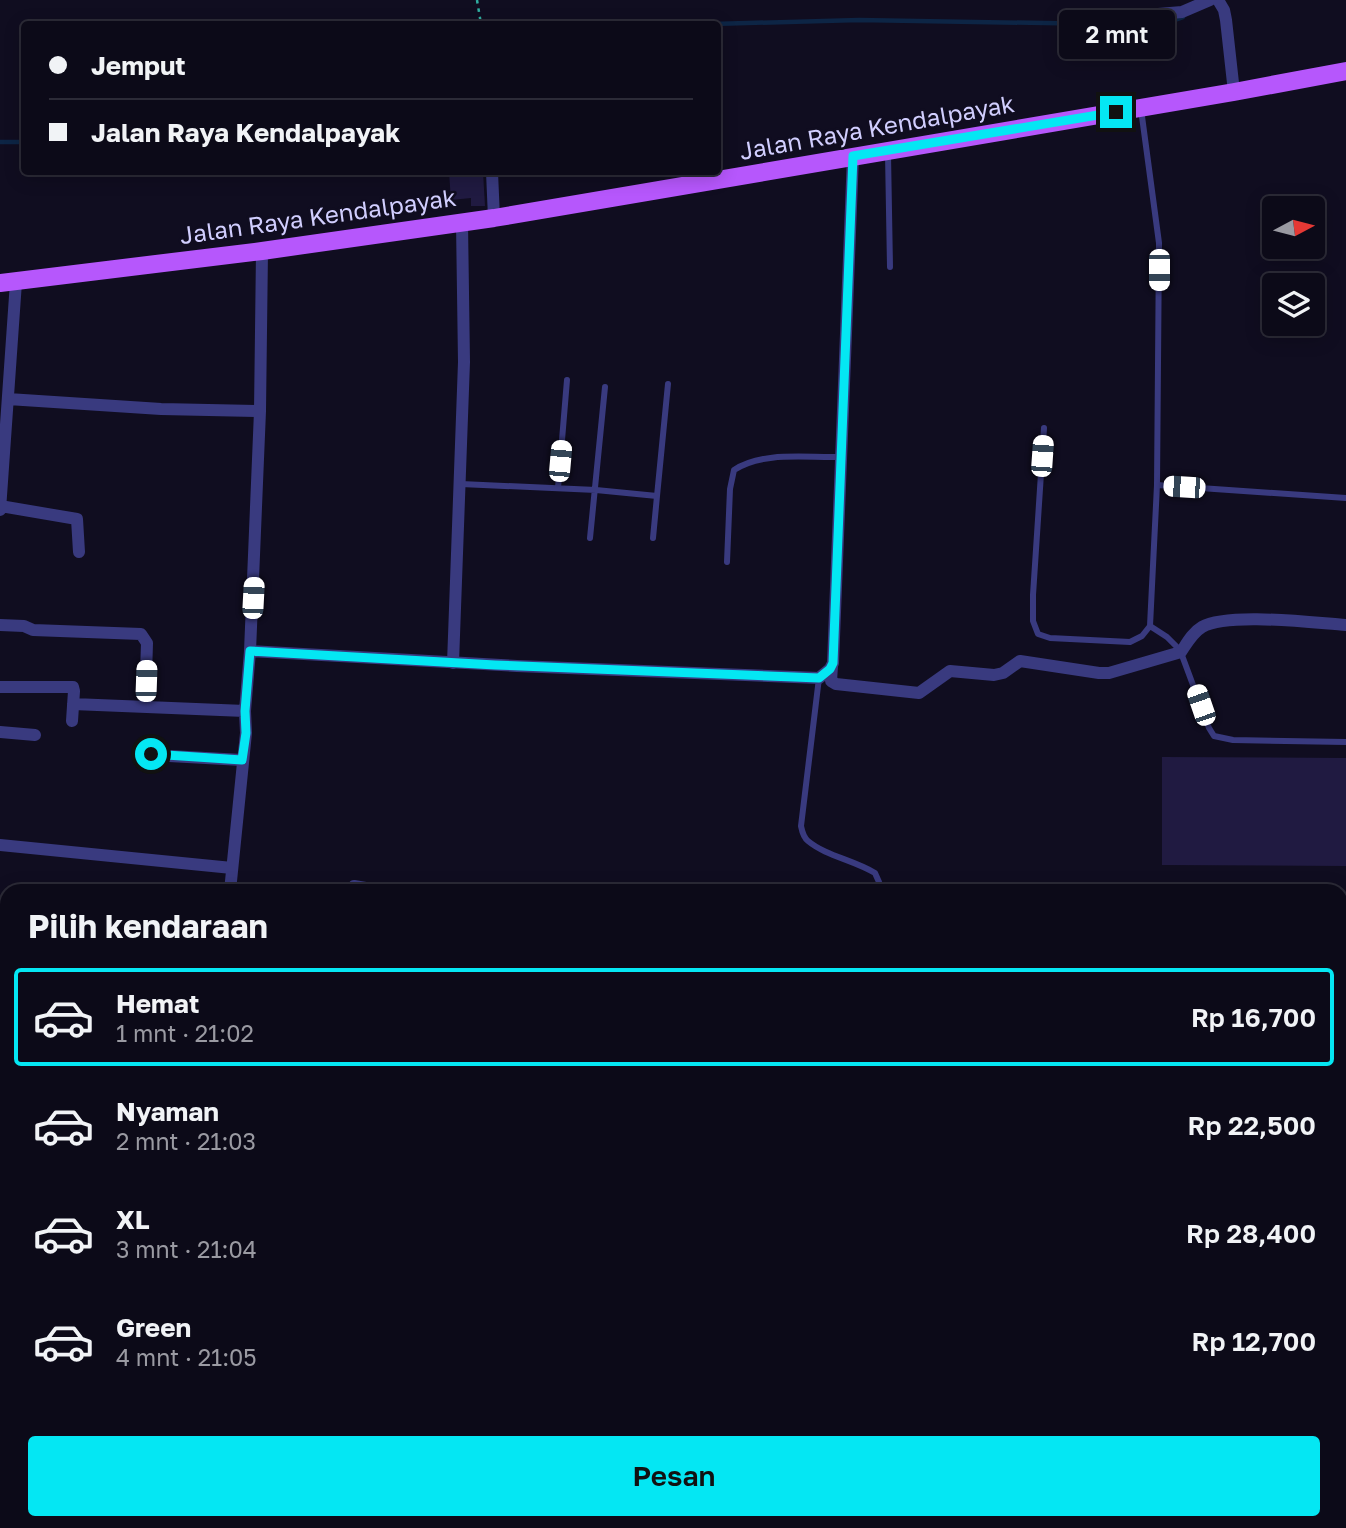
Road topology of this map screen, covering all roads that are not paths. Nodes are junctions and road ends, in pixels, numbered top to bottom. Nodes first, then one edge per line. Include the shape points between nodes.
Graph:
1 (1216, 1) edge
2 (1111, 18) dead end
3 (1346, 71) edge
4 (1234, 92) junction
5 (1141, 108) junction
6 (888, 150) junction
7 (853, 156) junction
8 (492, 175) edge
9 (494, 218) junction
10 (462, 223) junction
11 (262, 251) junction
12 (890, 267) dead end
13 (8, 282) edge
14 (567, 380) dead end
15 (668, 384) dead end
16 (605, 387) dead end
17 (8, 399) junction
18 (260, 411) junction
19 (1044, 428) dead end
20 (839, 457) junction
21 (461, 484) junction
22 (1157, 485) junction
23 (558, 488) junction
24 (596, 490) junction
25 (657, 496) junction
26 (1346, 498) edge
27 (0, 508) edge
28 (590, 538) dead end
29 (653, 538) dead end
30 (79, 552) dead end
31 (727, 562) dead end
32 (0, 625) edge
33 (1346, 625) edge
34 (1150, 626) junction
35 (250, 651) junction
36 (1181, 652) junction
37 (453, 663) junction
38 (832, 666) junction
39 (819, 678) junction
40 (0, 687) edge
41 (73, 704) junction
42 (145, 707) junction
43 (245, 711) junction
44 (72, 721) dead end
45 (0, 732) edge
46 (35, 735) dead end
47 (1346, 742) edge
48 (151, 754) dead end
49 (242, 760) junction
50 (0, 845) edge
51 (232, 868) junction
52 (231, 884) edge
53 (879, 884) edge

1 - 2 street via 1182,12
1 - 4 street via 1226,20
3 - 4 main road, Jalan Raya Kendalpayak
4 - 5 main road, Jalan Raya Kendalpayak
5 - 6 main road, Jalan Raya Kendalpayak
5 - 22 lane via 1159,243
6 - 7 main road, Jalan Raya Kendalpayak
6 - 12 lane
7 - 9 main road, Jalan Raya Kendalpayak
7 - 20 street
8 - 9 street
9 - 10 main road, Jalan Raya Kendalpayak
10 - 11 main road, Jalan Raya Kendalpayak
10 - 21 street
11 - 13 main road, Jalan Raya Kendalpayak
11 - 18 street
13 - 17 street
14 - 23 lane
15 - 25 lane
16 - 24 lane
17 - 18 street
17 - 27 street
18 - 35 street
19 - 34 lane via 1033,595 1038,634 1130,642
20 - 31 lane via 763,458 734,470
20 - 38 street
21 - 23 lane
21 - 37 street
22 - 26 lane
22 - 34 lane
23 - 24 lane
24 - 25 lane
24 - 28 lane
25 - 29 lane
27 - 30 street via 77,519
32 - 42 street via 141,634 147,643
33 - 36 street via 1213,622 1190,638
34 - 36 lane
35 - 37 street
35 - 43 street
36 - 38 street via 1109,673 1020,661 994,675 950,671 919,692 836,684 831,681
36 - 47 lane via 1214,736
37 - 39 street
38 - 39 street
39 - 53 lane via 803,834 813,844 874,873
40 - 41 street via 73,687
41 - 42 street
41 - 44 street
42 - 43 street
43 - 49 street
45 - 46 street
48 - 49 street
49 - 51 street
50 - 51 street
51 - 52 street

